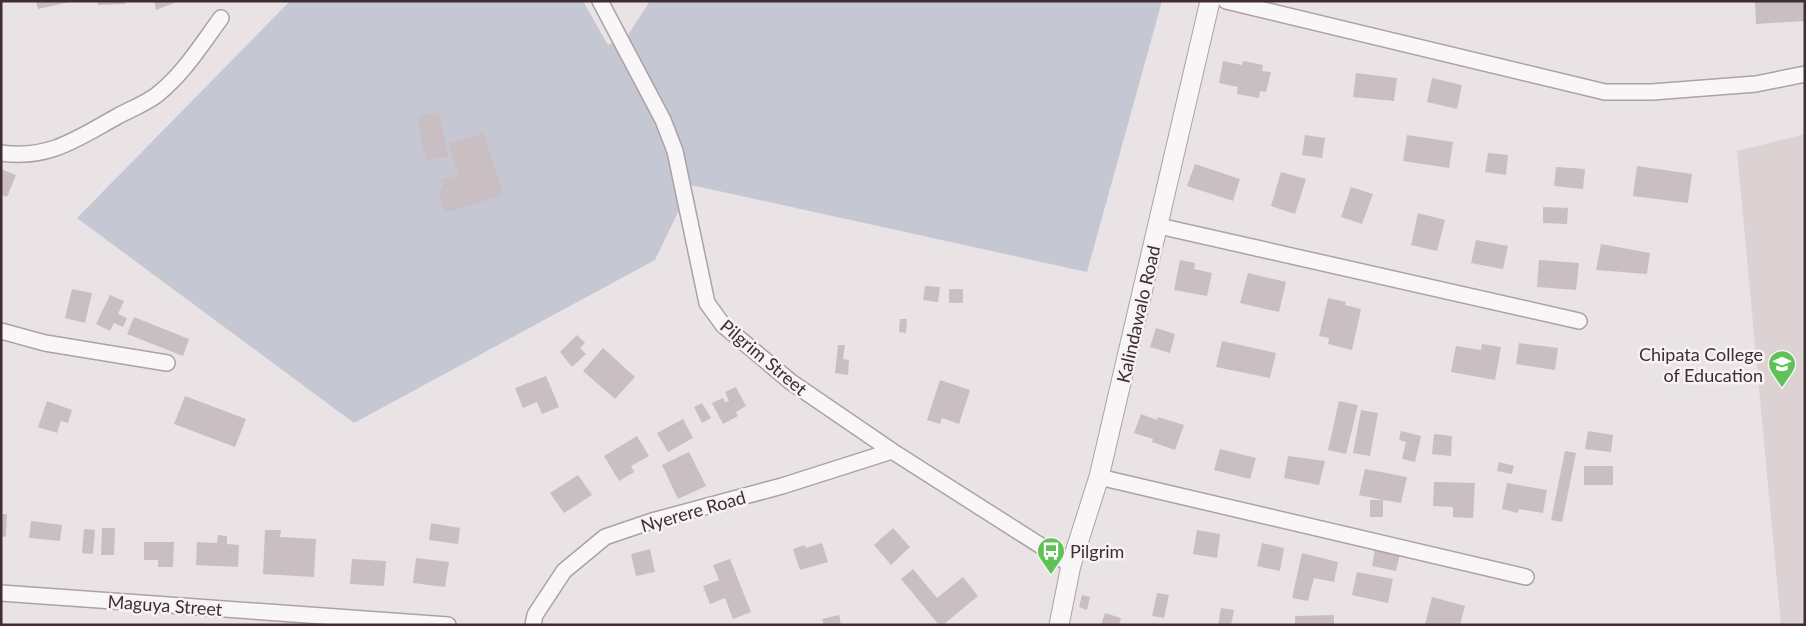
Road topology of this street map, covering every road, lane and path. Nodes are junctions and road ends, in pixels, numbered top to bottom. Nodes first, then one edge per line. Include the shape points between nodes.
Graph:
1 (600, 1) edge
2 (1210, 1) edge
3 (1226, 1) edge
4 (221, 18) dead end
5 (1805, 74) edge
6 (1, 153) edge
7 (1159, 226) junction
8 (1579, 321) dead end
9 (1, 331) edge
10 (167, 363) dead end
11 (892, 451) junction
12 (1099, 477) junction
13 (1071, 565) junction
14 (1526, 577) dead end
15 (1, 593) edge
16 (448, 625) edge
17 (533, 625) edge
18 (1059, 625) edge

1 - 11 street, Pilgrim Street via 663,120 674,151 707,303 723,325 791,382
2 - 7 street, Kalindawalo Road
3 - 5 street via 1605,92 1756,84
4 - 6 street via 181,72 157,95 56,149 35,154
7 - 8 street
7 - 12 street, Kalindawalo Road
9 - 10 street via 45,343
11 - 13 street, Pilgrim Street
11 - 17 street, Nyerere Road via 605,536 564,571
12 - 13 street, Kalindawalo Road
12 - 14 street
13 - 18 street, Kalindawalo Road
15 - 16 street, Maguya Street

